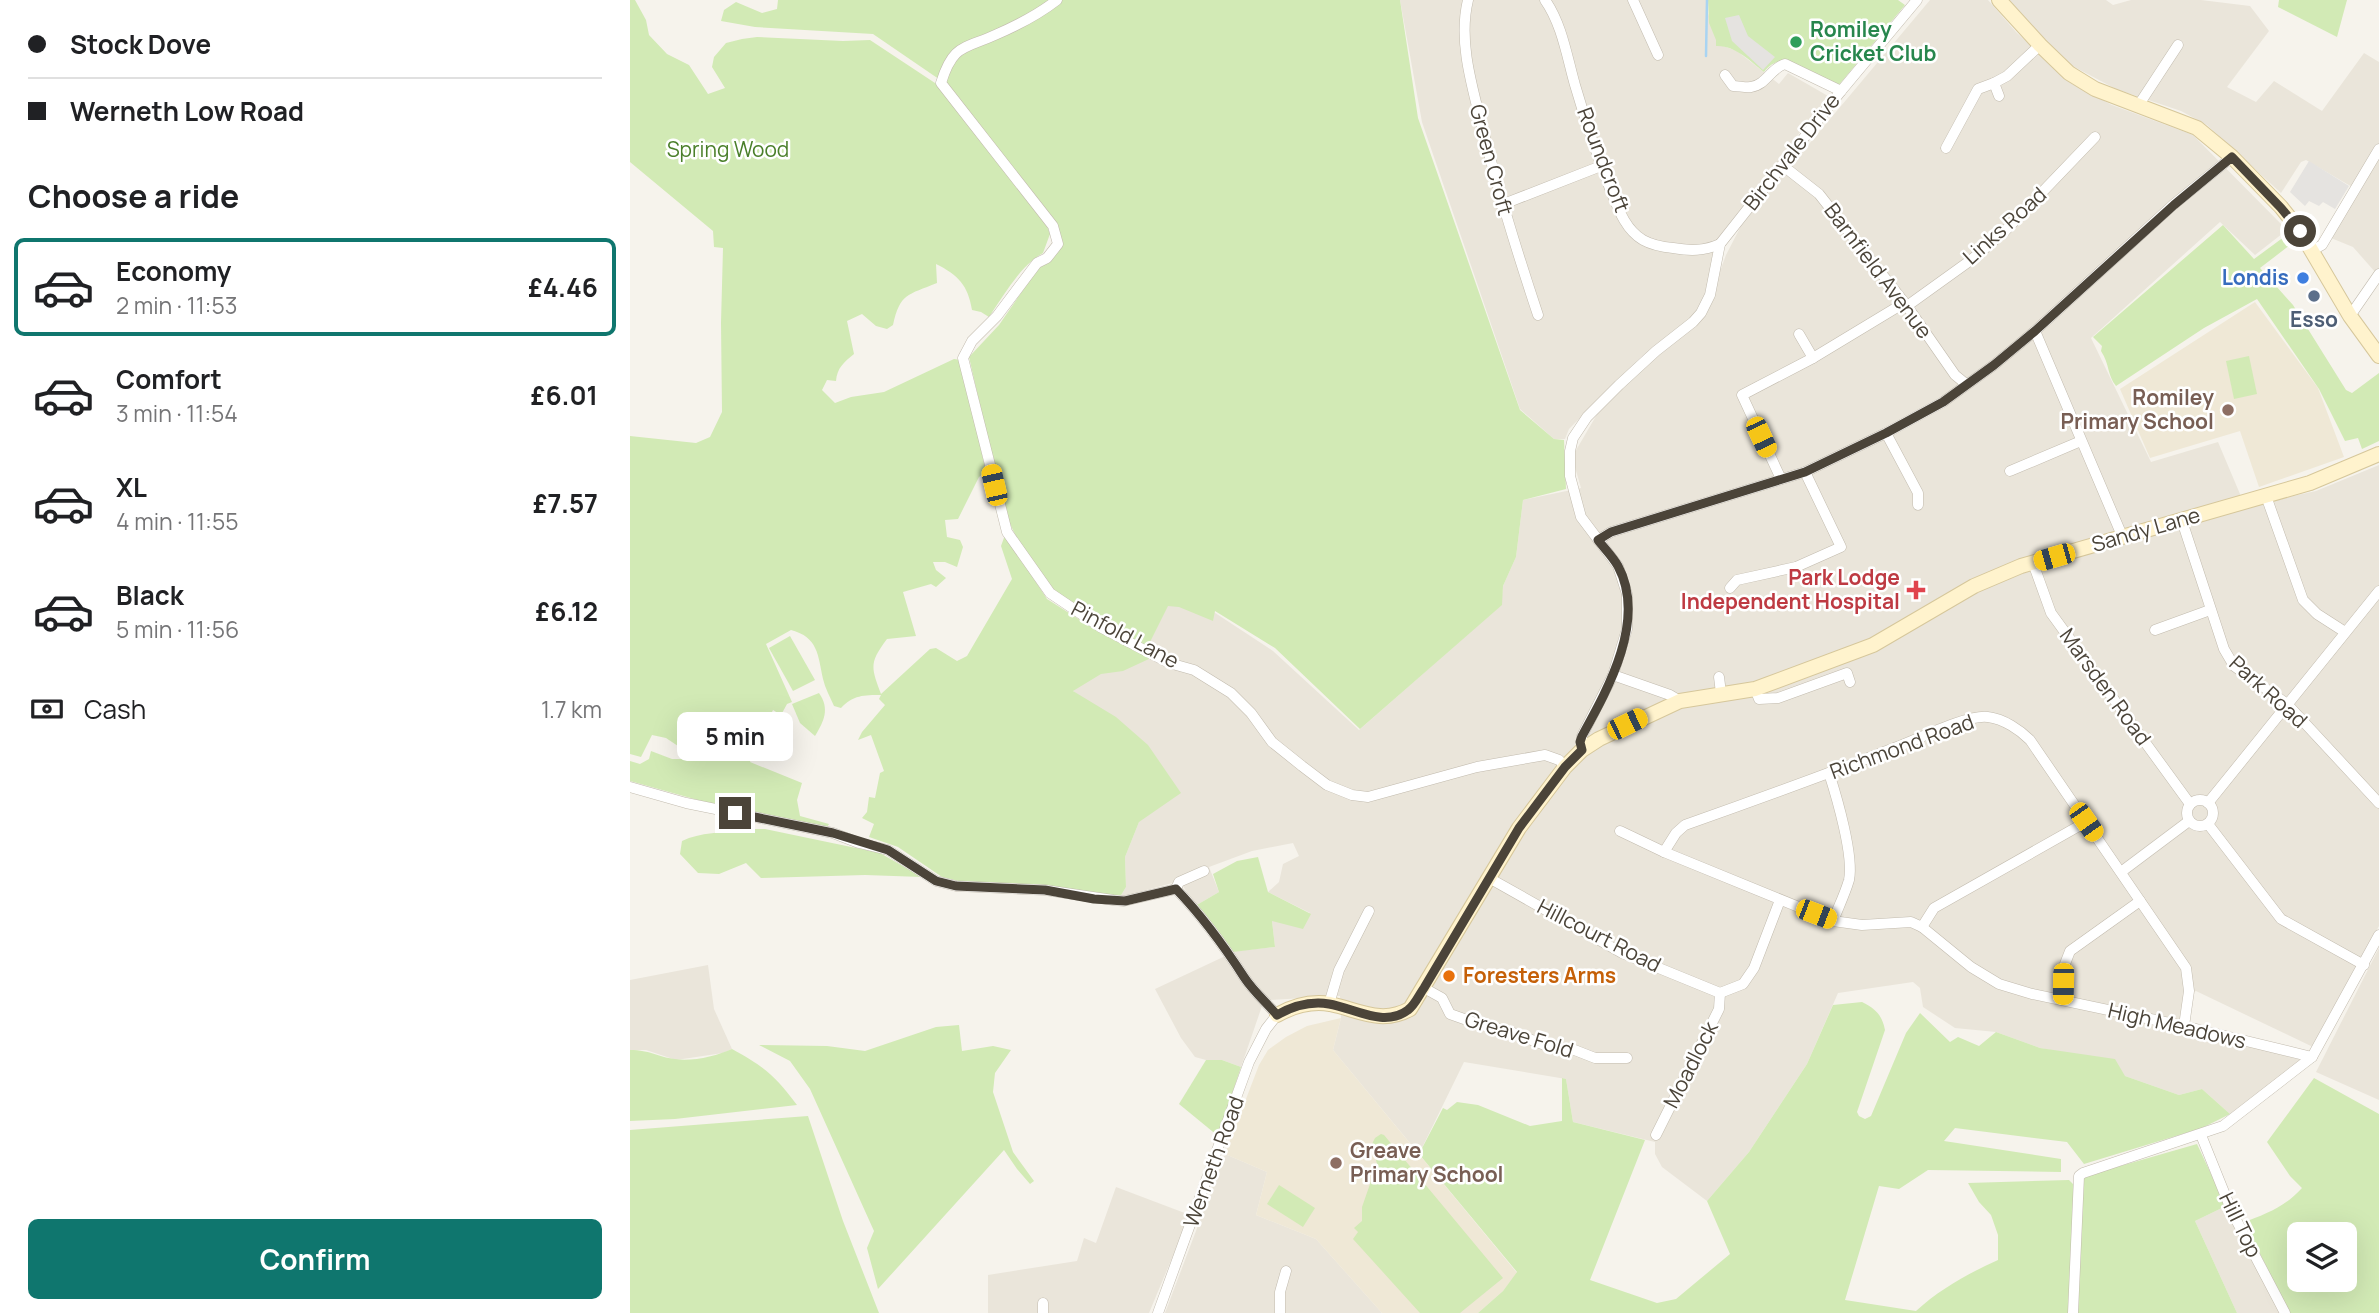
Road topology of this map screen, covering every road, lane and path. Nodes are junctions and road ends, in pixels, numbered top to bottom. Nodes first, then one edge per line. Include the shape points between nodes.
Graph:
1 (1057, 0) edge
2 (1468, 0) edge
3 (1633, 0) edge
4 (1917, 0) edge
5 (1999, 0) edge
6 (1547, 1) edge
7 (2039, 45) junction
8 (2178, 45) dead end
9 (1658, 55) dead end
10 (1725, 75) dead end
11 (1994, 83) junction
12 (1841, 91) junction
13 (1999, 96) dead end
14 (2138, 106) junction
15 (2095, 137) dead end
16 (1946, 148) dead end
17 (2379, 149) edge
18 (2232, 157) junction
19 (1782, 165) junction
20 (1601, 166) junction
21 (1501, 205) junction
22 (1720, 244) junction
23 (2313, 250) junction
24 (2379, 274) edge
25 (1905, 304) junction
26 (1538, 315) dead end
27 (2350, 316) junction
28 (2035, 331) junction
29 (1799, 334) dead end
30 (2379, 356) edge
31 (1813, 358) junction
32 (1966, 384) junction
33 (1886, 433) junction
34 (2081, 441) junction
35 (2379, 454) edge
36 (2010, 471) dead end
37 (1805, 472) junction
38 (1781, 479) junction
39 (2266, 496) junction
40 (1918, 505) dead end
41 (2181, 518) junction
42 (2123, 538) junction
43 (1598, 540) junction
44 (2033, 563) junction
45 (1730, 588) dead end
46 (2379, 590) edge
47 (2210, 610) junction
48 (2155, 630) dead end
49 (2345, 632) junction
50 (1613, 675) junction
51 (1719, 677) dead end
52 (1850, 682) dead end
53 (1763, 690) junction
54 (1721, 693) junction
55 (1675, 698) junction
56 (2287, 704) junction
57 (1582, 750) junction
58 (1565, 767) junction
59 (1829, 774) junction
60 (630, 787) edge
61 (2208, 803) junction
62 (2379, 803) edge
63 (2190, 804) junction
64 (2189, 821) junction
65 (2086, 822) junction
66 (2208, 824) junction
67 (1619, 831) dead end
68 (1664, 852) junction
69 (1204, 871) dead end
70 (2121, 872) junction
71 (1489, 878) junction
72 (1176, 889) junction
73 (1780, 900) junction
74 (2140, 901) junction
75 (1368, 911) dead end
76 (1833, 921) junction
77 (1922, 927) junction
78 (2379, 935) edge
79 (2364, 965) junction
80 (1424, 988) junction
81 (1720, 993) junction
82 (2063, 1000) junction
83 (1329, 1004) junction
84 (1277, 1015) junction
85 (2184, 1026) junction
86 (2312, 1057) junction
87 (1627, 1058) dead end
88 (1656, 1135) dead end
89 (2201, 1135) junction
90 (1286, 1271) dead end
91 (1158, 1313) edge
92 (1280, 1313) edge
93 (2073, 1313) edge
94 (2285, 1313) edge

1 - 58 street, Pinfold Lane via 993,37 962,47 945,69 941,83 1053,226 1058,244 972,341 963,358 1007,532 1050,593 1102,628 1169,663 1194,670 1231,693 1272,742 1328,785 1368,797 1477,767 1545,755
2 - 21 street, Green Croft via 1464,38
3 - 9 street
4 - 12 street, Birchvale Drive
5 - 7 street
6 - 20 street, Roundcroft
7 - 11 street
7 - 14 street via 2069,74
8 - 14 street
10 - 12 street via 1733,86 1751,88 1785,64
11 - 13 street
11 - 16 street via 1978,89
12 - 19 street, Birchvale Drive
14 - 18 street via 2197,128
15 - 25 street, Links Road via 2003,233
17 - 23 street via 2322,245
18 - 23 street
18 - 28 street
19 - 22 street, Birchvale Drive
19 - 25 street, Barnfield Avenue via 1819,194
20 - 21 street
20 - 22 street, Roundcroft via 1619,211 1641,239 1682,249 1707,250
21 - 26 street, Green Croft
22 - 43 street, Birchvale Drive via 1710,295 1701,313 1587,417 1573,438 1570,476 1574,495 1581,517
23 - 27 street
24 - 27 street
25 - 31 street, Links Road
25 - 32 street, Barnfield Avenue
27 - 30 street
28 - 32 street
28 - 34 street
29 - 31 street
31 - 38 street, Links Road via 1742,395
32 - 33 street
33 - 37 street
33 - 40 street via 1918,493
34 - 36 street
34 - 42 street
35 - 39 street, Sandy Lane
37 - 38 street
37 - 45 street via 1845,545 1796,567 1737,580
38 - 43 street
39 - 41 street, Sandy Lane
39 - 49 street via 2303,600
41 - 42 street, Sandy Lane
41 - 47 street, Park Road
42 - 44 street, Sandy Lane
43 - 50 street via 1618,566 1627,594 1627,629
44 - 53 street, Sandy Lane via 1974,586 1873,645
44 - 63 street, Marsden Road via 2051,613
46 - 49 street
47 - 48 street
47 - 56 street, Park Road via 2234,666
49 - 56 street
50 - 55 street
50 - 57 street via 1582,736
51 - 54 street
52 - 53 street, Sandy Lane via 1847,673 1778,698
53 - 54 street, Sandy Lane
54 - 55 street, Sandy Lane
55 - 57 street, Sandy Lane
56 - 61 street
56 - 62 street, Park Road
57 - 58 street, Sandy Lane
58 - 71 street, Sandy Lane
59 - 65 street, Richmond Road via 1958,723 1988,717 2030,740
59 - 68 street, Richmond Road via 1685,825
59 - 76 street via 1841,812 1850,870
60 - 72 street via 833,833 888,850 936,881 956,886 1045,890 1125,901
61 - 63 street
61 - 66 street via 2213,814
63 - 64 street
64 - 66 street via 2198,826
64 - 70 street
65 - 70 street, Richmond Road
65 - 77 street via 1934,908
66 - 79 street via 2281,919
67 - 68 street
68 - 73 street
69 - 72 street via 1179,882
70 - 74 street, Richmond Road
71 - 80 street, Sandy Lane
71 - 81 street, Hillcourt Road via 1622,953
72 - 84 street
73 - 76 street
73 - 81 street via 1754,968 1743,984
74 - 82 street via 2070,951 2063,969
74 - 85 street, Richmond Road via 2186,968 2189,991
75 - 83 street via 1339,970
76 - 77 street via 1851,925 1911,922
77 - 82 street, High Meadows via 1986,978
78 - 79 street
79 - 86 street
80 - 83 street, Sandy Lane via 1410,1009 1391,1017
80 - 87 street, Greave Fold via 1442,998 1450,1014 1481,1025 1595,1058
81 - 88 street, Moadlock via 1719,1009
82 - 85 street, High Meadows
83 - 84 street via 1301,1004
84 - 91 street, Werneth Road via 1249,1062
85 - 86 street, High Meadows
86 - 89 street via 2224,1126
89 - 93 street via 2079,1177
89 - 94 street, Hill Top via 2232,1212
90 - 92 street

